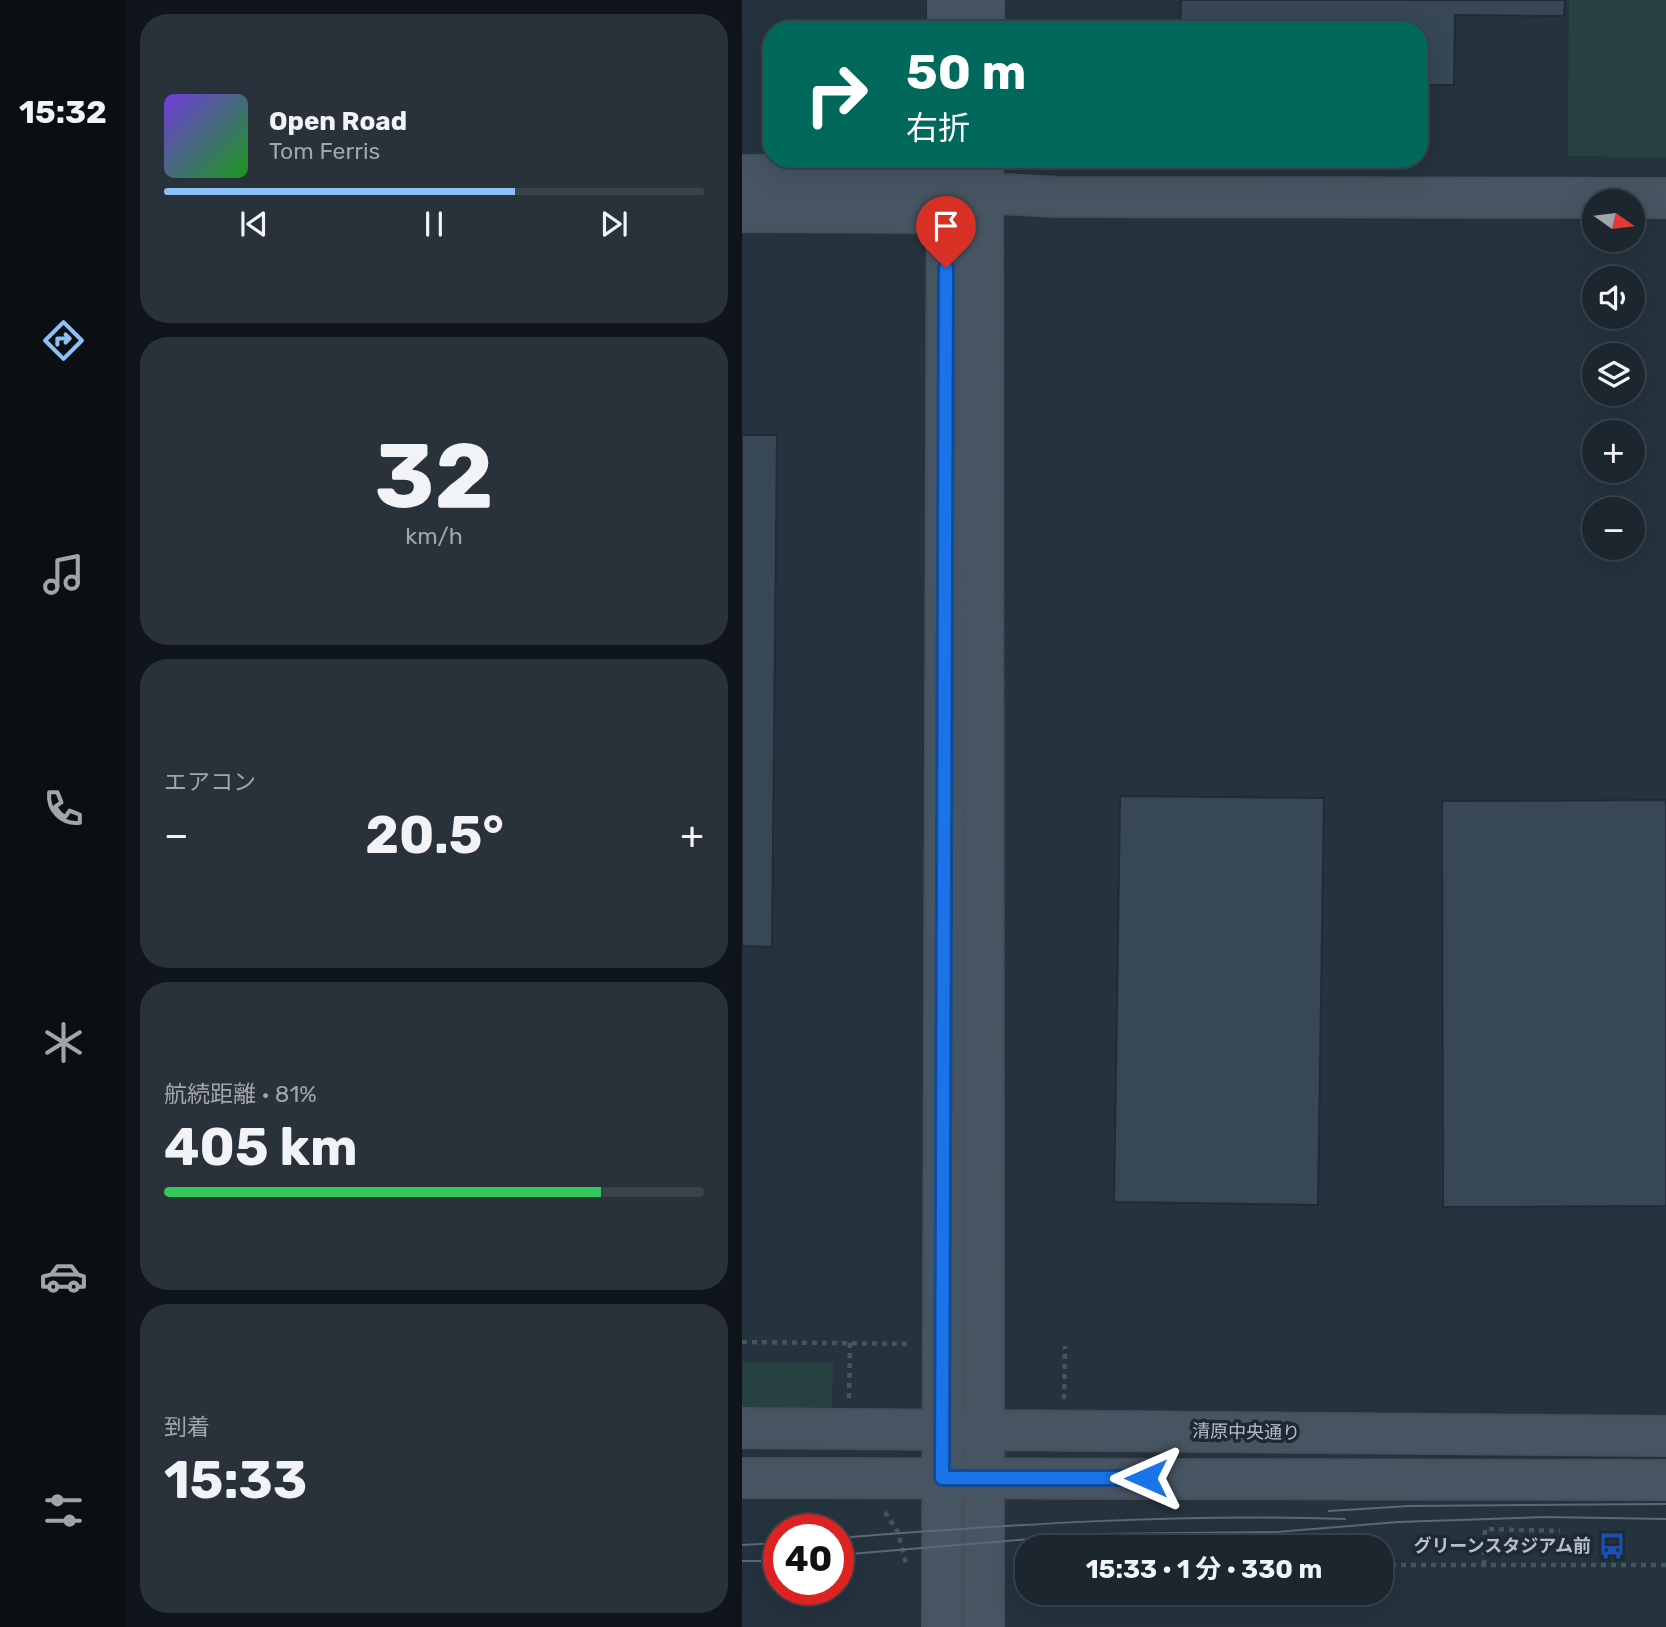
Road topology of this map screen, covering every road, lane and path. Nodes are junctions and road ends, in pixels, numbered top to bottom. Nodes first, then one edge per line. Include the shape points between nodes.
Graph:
1 (948, 0) edge
2 (984, 0) edge
3 (948, 21) edge
4 (984, 21) edge
5 (742, 176) edge
6 (983, 176) edge
7 (947, 183) edge
8 (1666, 198) edge
9 (742, 212) edge
10 (742, 1342) edge
11 (850, 1342) junction
12 (912, 1344) dead end
13 (1065, 1346) dead end
14 (849, 1401) dead end
15 (1064, 1401) dead end
16 (742, 1427) edge
17 (942, 1428) junction
18 (985, 1429) junction
19 (1666, 1436) edge
20 (985, 1477) junction
21 (742, 1478) edge
22 (942, 1478) junction
23 (1666, 1480) edge
24 (1560, 1531) dead end
25 (1393, 1565) edge
26 (1484, 1565) junction
27 (1666, 1565) edge
28 (942, 1627) edge
29 (984, 1627) edge

1 - 3 street
2 - 4 street
5 - 7 street
6 - 7 street
6 - 8 street via 1058,197
6 - 18 street
7 - 9 street
7 - 17 street
10 - 11 path
11 - 12 path
11 - 14 path
13 - 15 path
16 - 17 street, 清原中央通り
17 - 18 street, 清原中央通り
17 - 22 street
18 - 19 street, 清原中央通り
18 - 20 street
20 - 22 street
20 - 23 street
20 - 29 street
21 - 22 street
22 - 28 street
24 - 26 path via 1485,1529
25 - 26 path
26 - 27 path

